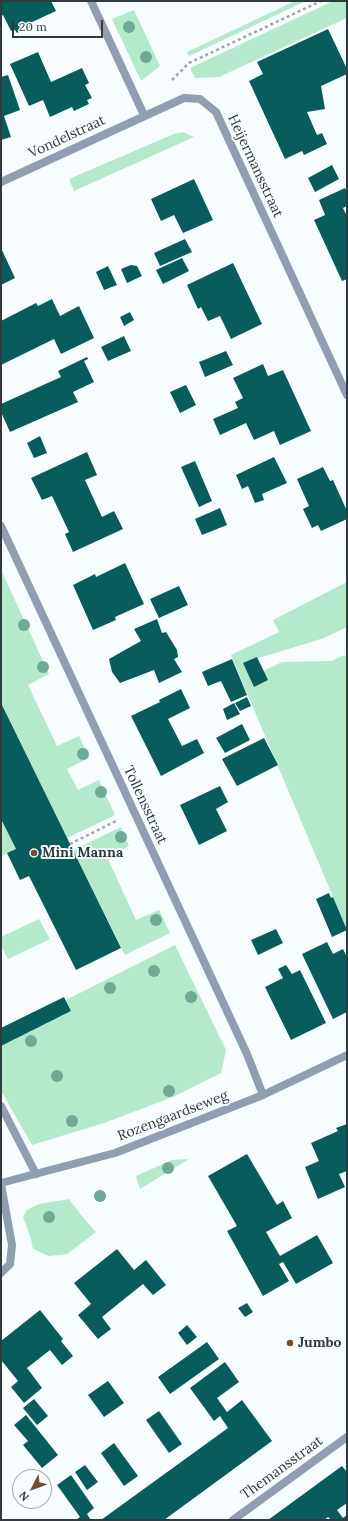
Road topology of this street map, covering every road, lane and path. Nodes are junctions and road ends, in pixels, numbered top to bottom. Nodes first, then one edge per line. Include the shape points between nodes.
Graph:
1 (91, 1) edge
2 (321, 1) edge
3 (168, 85) dead end
4 (144, 116) junction
5 (1, 182) edge
6 (347, 395) edge
7 (1, 526) edge
8 (134, 812) junction
9 (70, 844) dead end
10 (347, 1055) edge
11 (263, 1095) junction
12 (1, 1106) edge
13 (36, 1174) junction
14 (1, 1184) edge
15 (1, 1273) edge
16 (347, 1437) edge
17 (233, 1520) edge

1 - 4 street
2 - 3 path via 189,63
4 - 5 street, Vondelstraat
4 - 6 street, Heijermansstraat via 184,98 200,99 216,112
7 - 8 street, Tollensstraat
8 - 9 path
8 - 11 street, Tollensstraat via 247,1054
10 - 11 street, Rozengaardseweg
11 - 13 street, Rozengaardseweg via 115,1153
12 - 13 street
13 - 14 street, Rozengaardseweg
14 - 15 street via 12,1245 10,1264
16 - 17 street, Themansstraat

